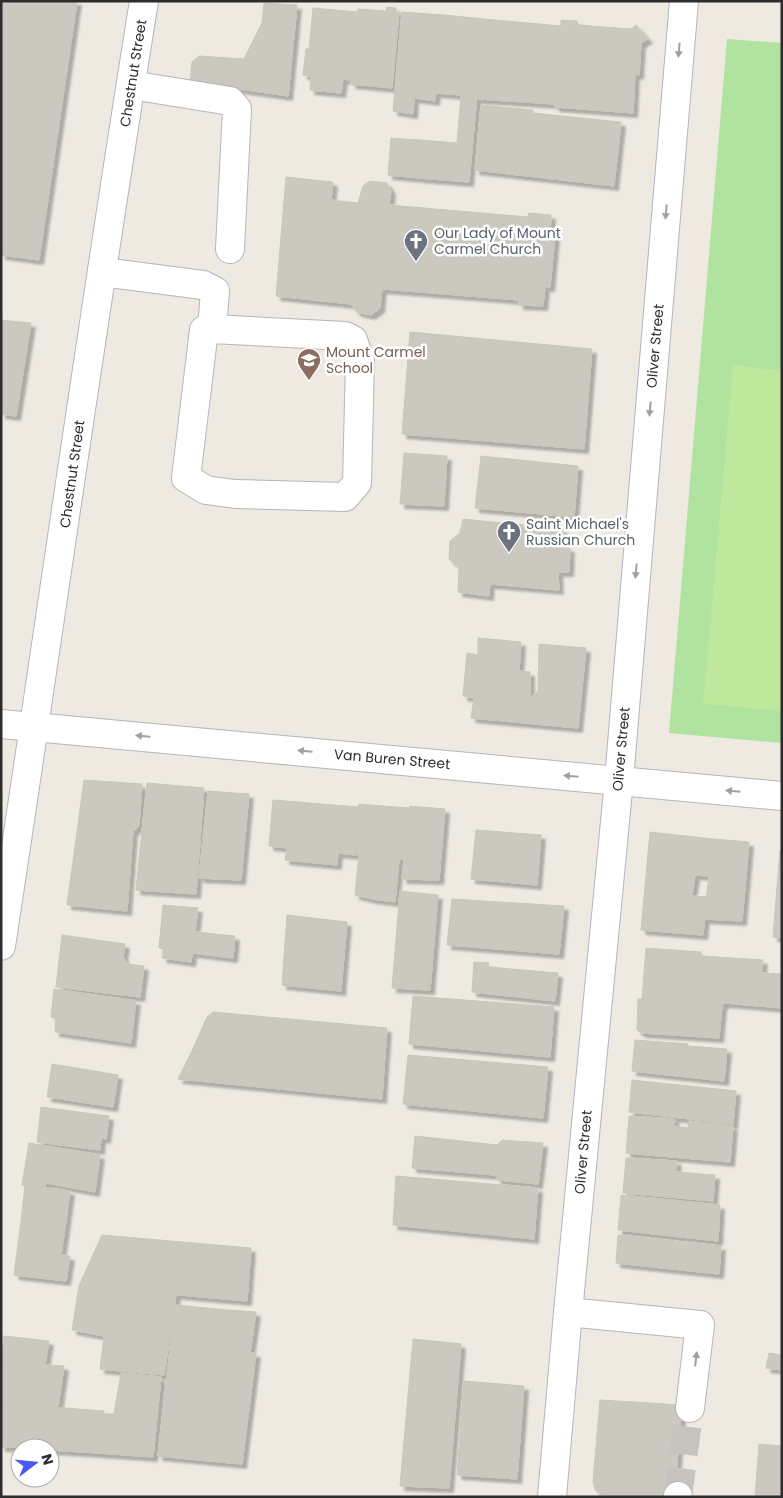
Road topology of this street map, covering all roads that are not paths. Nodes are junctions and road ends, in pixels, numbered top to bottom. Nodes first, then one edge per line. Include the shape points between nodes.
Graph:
1 (144, 1) edge
2 (684, 1) edge
3 (131, 85) junction
4 (230, 249) dead end
5 (102, 272) junction
6 (212, 329) junction
7 (1, 724) edge
8 (35, 726) junction
9 (619, 780) junction
10 (782, 796) edge
11 (1, 946) edge
12 (568, 1312) junction
13 (690, 1408) tunnel mouth
14 (552, 1497) edge

1 - 3 street, Chestnut Street
2 -> 9 street, Oliver Street
3 - 4 street via 230,101 237,109
3 - 5 street, Chestnut Street
5 - 6 street via 203,285 215,291
5 - 8 street, Chestnut Street
6 - 6 street via 345,336 353,340 360,360 357,483 345,497 235,494 206,490 186,478 204,330
7 - 8 street, Van Buren Street
9 -> 8 street, Van Buren Street
8 - 11 street, Chestnut Street
10 -> 9 street, Van Buren Street
9 - 12 street, Oliver Street
13 -> 12 street via 700,1325
12 - 14 street, Oliver Street

